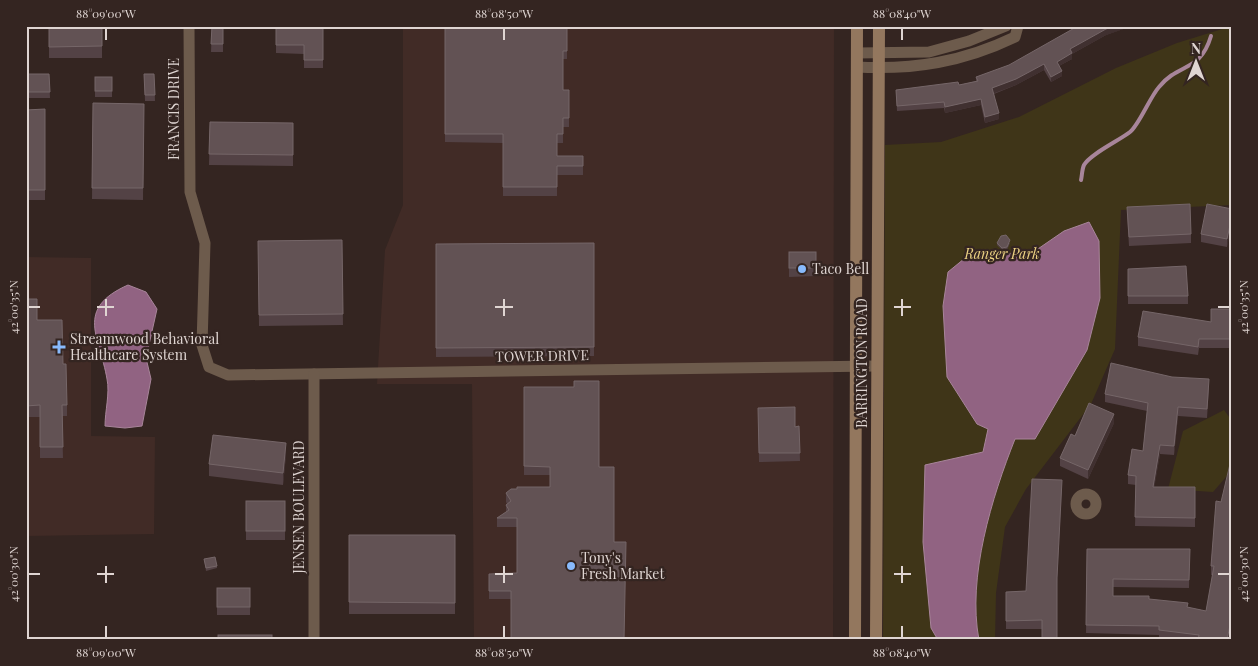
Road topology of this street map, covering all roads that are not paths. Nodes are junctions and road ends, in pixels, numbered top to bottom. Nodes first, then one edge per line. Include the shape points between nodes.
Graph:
1 (189, 26) edge
2 (857, 26) edge
3 (879, 26) edge
4 (1006, 26) edge
5 (1018, 26) edge
6 (857, 53) junction
7 (878, 53) junction
8 (857, 67) junction
9 (878, 68) junction
10 (856, 366) junction
11 (877, 366) junction
12 (209, 367) joint
13 (314, 374) junction
14 (314, 640) edge
15 (854, 640) edge
16 (876, 640) edge

1 - 12 street, FRANCIS DRIVE via 190,192 205,243 202,345
2 - 6 main road, BARRINGTON ROAD
3 - 7 main road, BARRINGTON ROAD
4 - 7 street via 929,52
5 - 9 street via 1015,38 957,60 914,67
6 - 7 street
6 - 8 main road, BARRINGTON ROAD
7 - 9 main road, BARRINGTON ROAD
8 - 9 street
8 - 10 main road, BARRINGTON ROAD
9 - 11 main road, BARRINGTON ROAD
10 - 11 street, TOWER DRIVE
10 - 13 street, TOWER DRIVE
10 - 15 main road, BARRINGTON ROAD
11 - 16 main road, BARRINGTON ROAD
12 - 13 street, TOWER DRIVE via 228,375
13 - 14 street, JENSEN BOULEVARD

